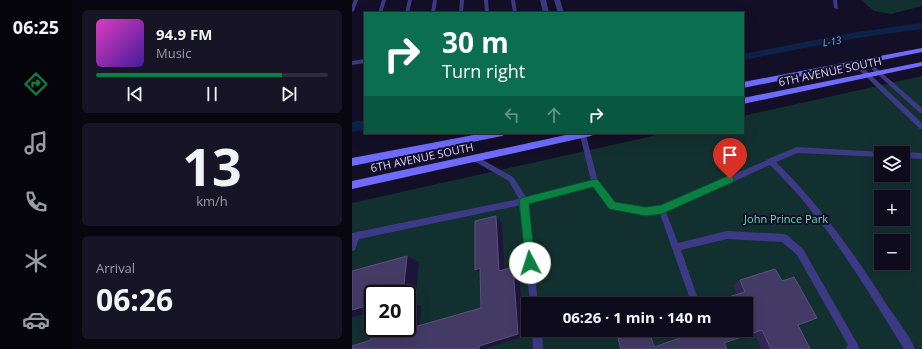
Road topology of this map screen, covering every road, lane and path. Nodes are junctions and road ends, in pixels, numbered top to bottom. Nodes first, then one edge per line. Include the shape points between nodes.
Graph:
1 (356, 0) edge
2 (384, 0) edge
3 (410, 0) edge
4 (435, 0) edge
5 (462, 0) edge
6 (486, 0) edge
7 (513, 0) edge
8 (543, 0) edge
9 (557, 0) edge
10 (835, 0) edge
11 (836, 8) dead end
12 (352, 11) edge
13 (380, 12) edge
14 (408, 12) edge
15 (433, 12) edge
16 (461, 12) edge
17 (487, 12) edge
18 (515, 12) edge
19 (546, 12) edge
20 (561, 12) edge
21 (922, 50) edge
22 (364, 61) edge
23 (866, 61) junction
24 (352, 63) edge
25 (856, 63) junction
26 (922, 64) edge
27 (880, 73) junction
28 (868, 75) junction
29 (744, 85) edge
30 (744, 101) edge
31 (922, 111) edge
32 (922, 127) edge
33 (497, 134) edge
34 (581, 134) edge
35 (585, 134) edge
36 (874, 154) edge
37 (910, 155) edge
38 (922, 156) edge
39 (474, 158) junction
40 (770, 161) junction
41 (352, 162) edge
42 (595, 183) junction
43 (352, 184) edge
44 (524, 201) junction
45 (662, 210) junction
46 (354, 237) edge
47 (352, 247) edge
48 (676, 248) junction
49 (693, 296) dead end
50 (533, 297) edge
51 (537, 337) edge
52 (538, 349) edge
53 (850, 349) edge
54 (910, 349) edge

1 - 12 lane
2 - 13 lane
3 - 14 lane
4 - 15 lane
5 - 16 lane
6 - 17 lane
7 - 18 lane
8 - 19 street
9 - 20 street
10 - 11 lane
21 - 23 street, 6TH AVENUE SOUTH
22 - 24 street
23 - 25 street, 6TH AVENUE SOUTH
23 - 27 lane
25 - 28 lane
25 - 29 street, 6TH AVENUE SOUTH
26 - 27 street, 6TH AVENUE SOUTH
27 - 28 street, 6TH AVENUE SOUTH
27 - 31 lane
28 - 30 street, 6TH AVENUE SOUTH
28 - 32 lane
33 - 41 street, 6TH AVENUE SOUTH
34 - 39 street, 6TH AVENUE SOUTH
35 - 42 lane
36 - 40 lane via 797,150
37 - 38 lane
39 - 43 street, 6TH AVENUE SOUTH
39 - 44 lane via 511,179
40 - 45 lane
40 - 54 lane via 791,180 832,230
42 - 44 lane
42 - 45 lane via 612,206 646,212
44 - 46 lane
44 - 50 lane
45 - 48 lane
46 - 47 lane
48 - 49 lane
48 - 53 lane via 727,235 784,238 800,252 854,348
51 - 52 lane

